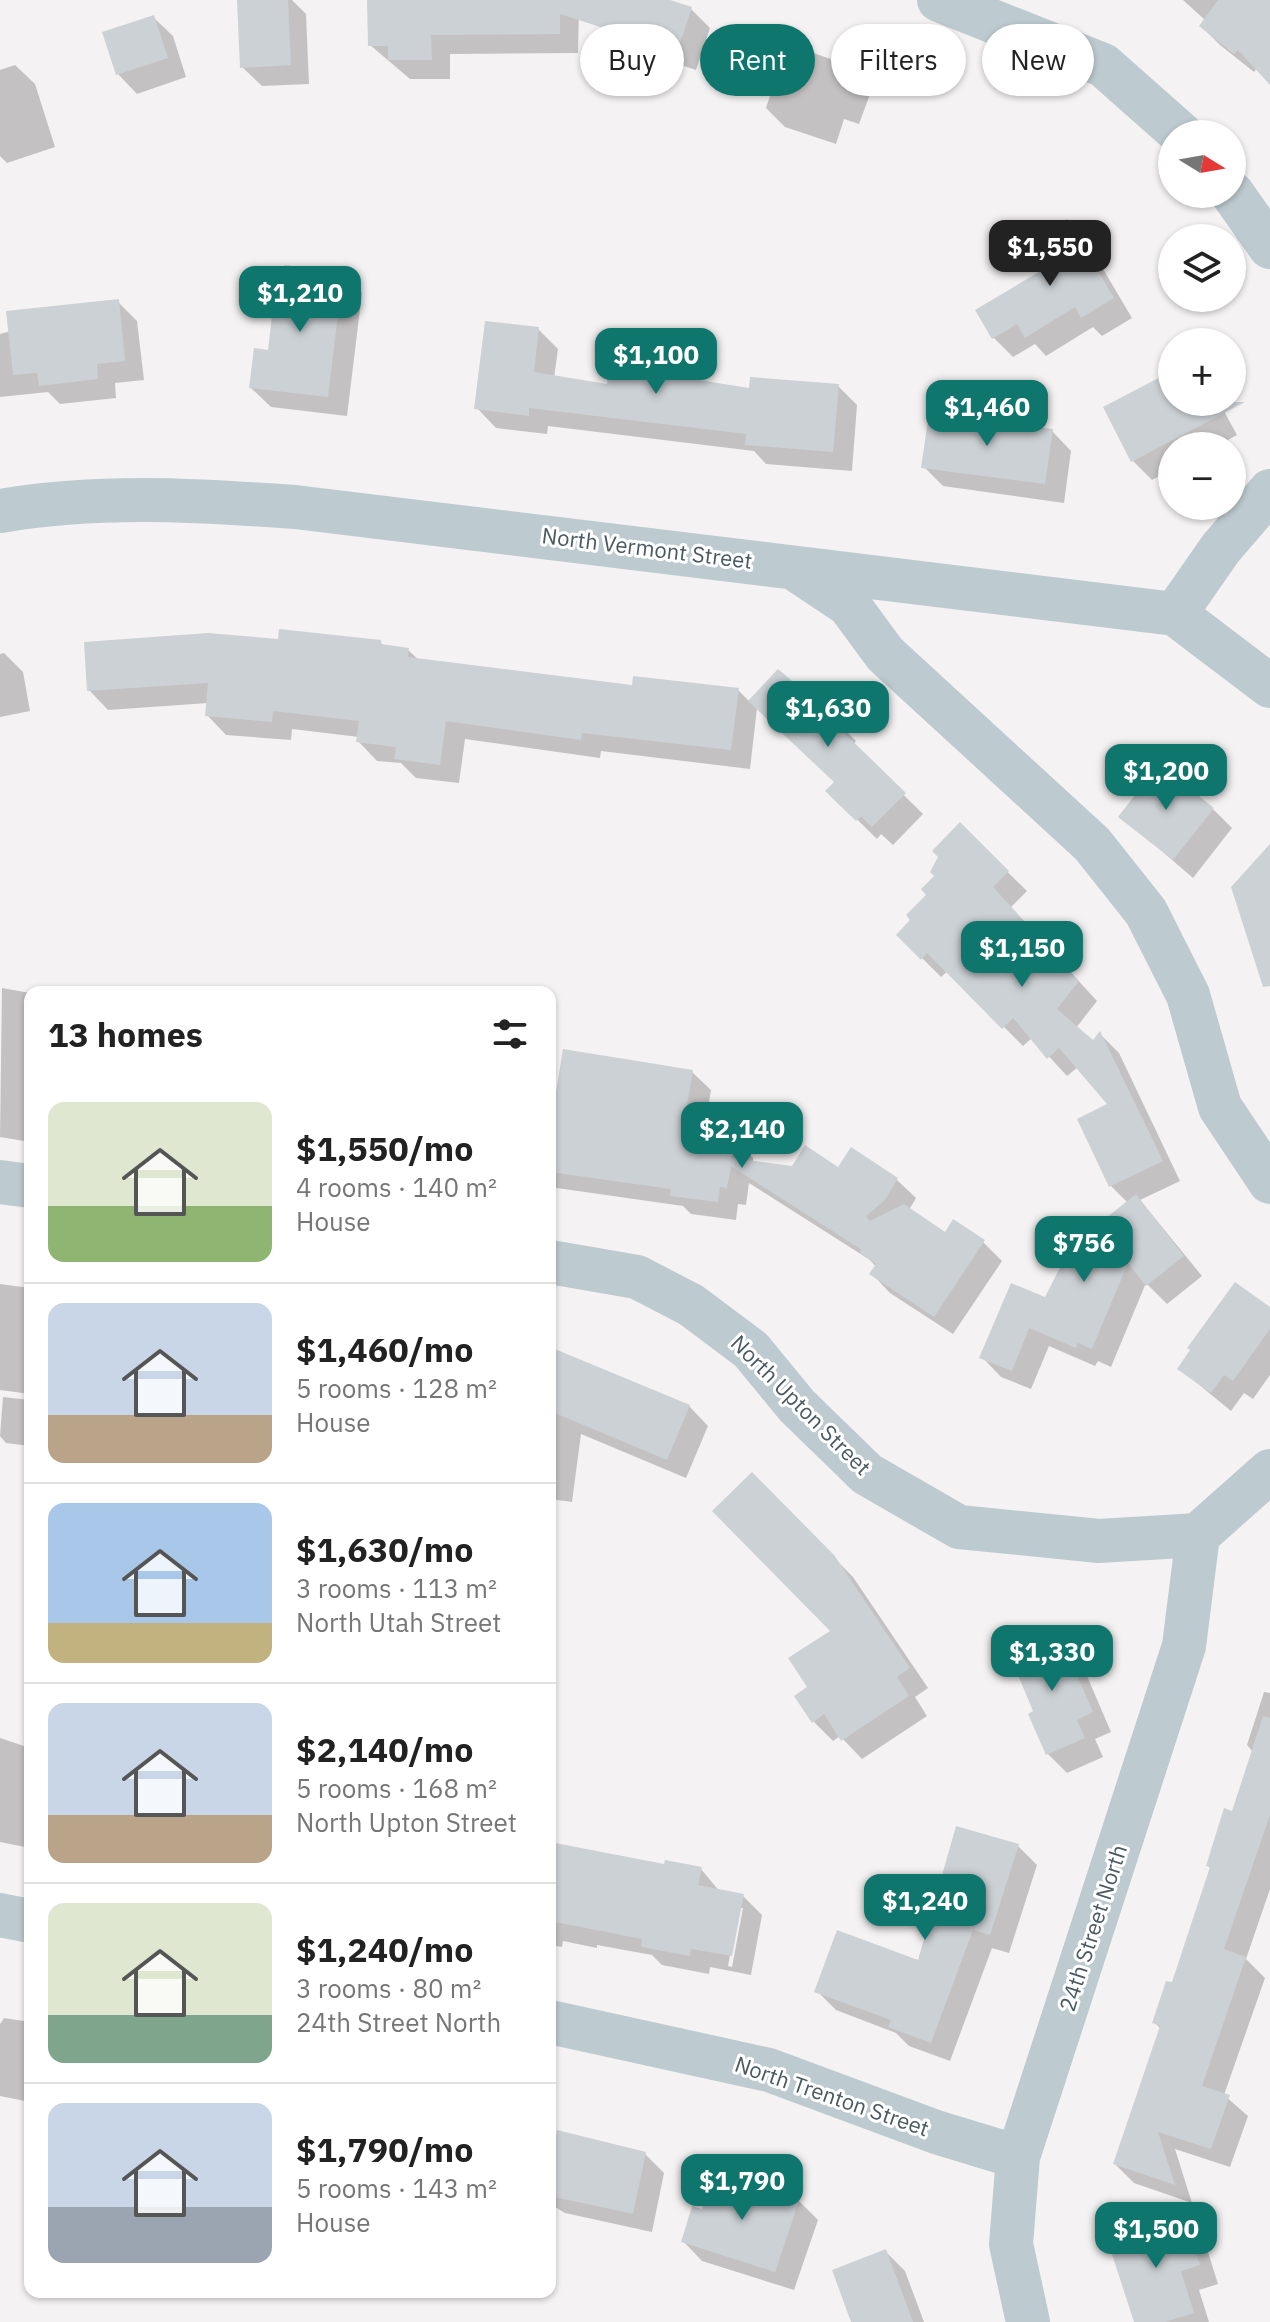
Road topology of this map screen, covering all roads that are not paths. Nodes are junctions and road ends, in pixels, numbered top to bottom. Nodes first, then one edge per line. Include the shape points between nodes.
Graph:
1 (939, 0) edge
2 (1165, 120) edge
3 (1243, 208) edge
4 (1270, 247) edge
5 (1270, 491) edge
6 (0, 511) edge
7 (790, 566) junction
8 (1175, 614) junction
9 (1270, 686) edge
10 (0, 1182) edge
11 (1270, 1182) edge
12 (24, 1185) edge
13 (556, 1263) edge
14 (1270, 1471) edge
15 (1198, 1535) junction
16 (0, 1915) edge
17 (24, 1920) edge
18 (556, 2023) edge
19 (1018, 2157) junction
20 (1028, 2322) edge

1 - 2 street via 1103,65
3 - 4 street
5 - 8 street
6 - 7 street, North Vermont Street via 60,501 161,498 295,507
7 - 8 street, North Vermont Street
7 - 11 street via 849,605 885,654 1092,844 1146,912 1188,995 1220,1107
8 - 9 street
10 - 12 street
13 - 15 street, North Upton Street via 637,1277 691,1305 751,1350 797,1406 867,1474 959,1527 1099,1541
14 - 15 street
15 - 19 street, 24th Street North via 1184,1646
16 - 17 street
18 - 19 street, North Trenton Street via 769,2070
19 - 20 street, 24th Street North via 1011,2244

